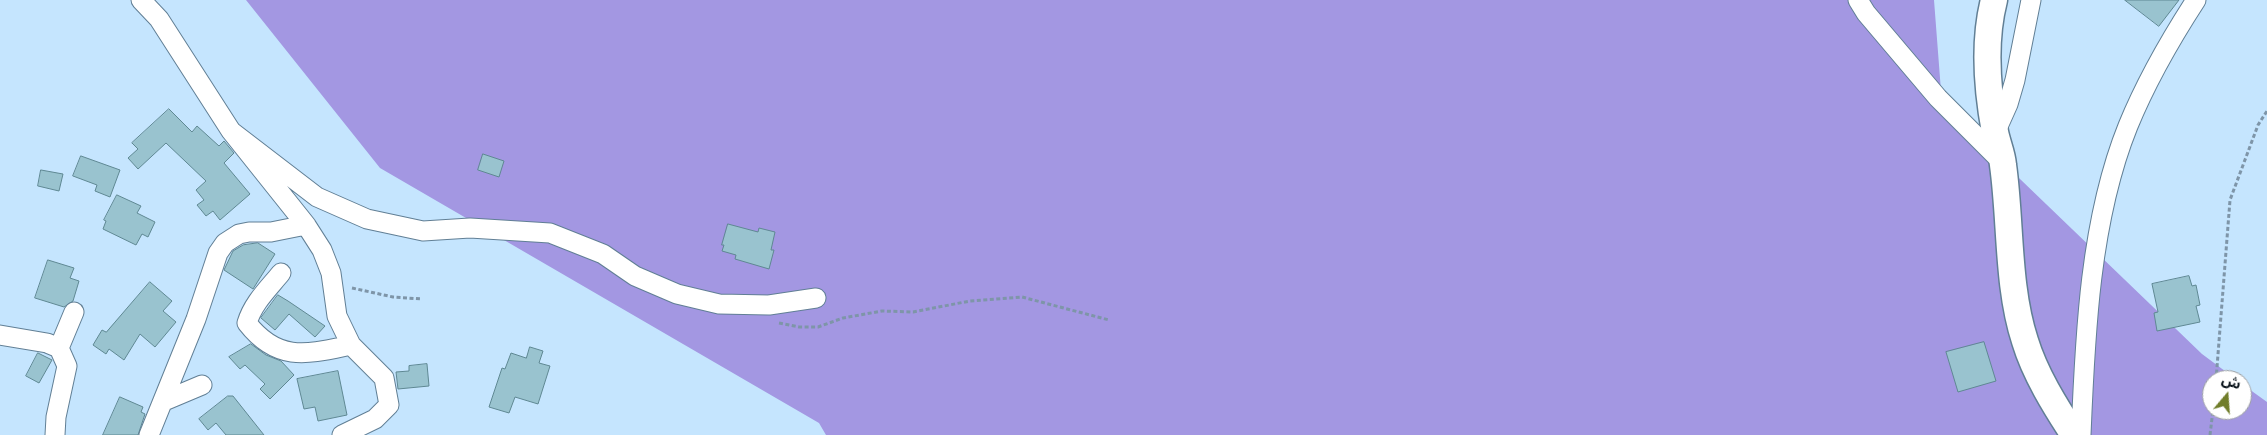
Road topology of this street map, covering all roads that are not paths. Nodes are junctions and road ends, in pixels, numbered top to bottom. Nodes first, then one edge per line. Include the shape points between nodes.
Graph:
1 (141, 0) edge
2 (1858, 0) edge
3 (1994, 0) edge
4 (2031, 0) edge
5 (2196, 0) edge
6 (230, 131) junction
7 (1995, 132) junction
8 (2003, 162) junction
9 (306, 225) junction
10 (281, 274) dead end
11 (816, 298) dead end
12 (74, 312) dead end
13 (0, 335) edge
14 (351, 345) junction
15 (60, 348) junction
16 (202, 385) dead end
17 (164, 401) junction
18 (55, 435) edge
19 (149, 435) edge
20 (342, 435) edge
21 (2074, 435) edge
22 (2082, 435) edge

1 - 6 street via 159,19
2 - 8 street via 1938,98
3 - 7 street via 1987,56
4 - 7 street via 2015,80
5 - 22 street via 2147,84 2127,128 2105,201 2086,325
6 - 9 street
6 - 11 street via 317,197 367,220 423,230 470,228 550,233 603,254 635,276 668,290 719,304 769,305
7 - 8 street
8 - 21 street via 2016,304 2025,342 2053,402
9 - 14 street via 331,273 337,316
9 - 17 street via 239,234 225,243 218,253
10 - 14 street via 250,314 248,323 255,334 267,344 298,354 314,354
12 - 15 street
13 - 15 street
14 - 20 street via 384,378 389,405 375,419
15 - 18 street via 67,366
16 - 17 street
17 - 19 street

